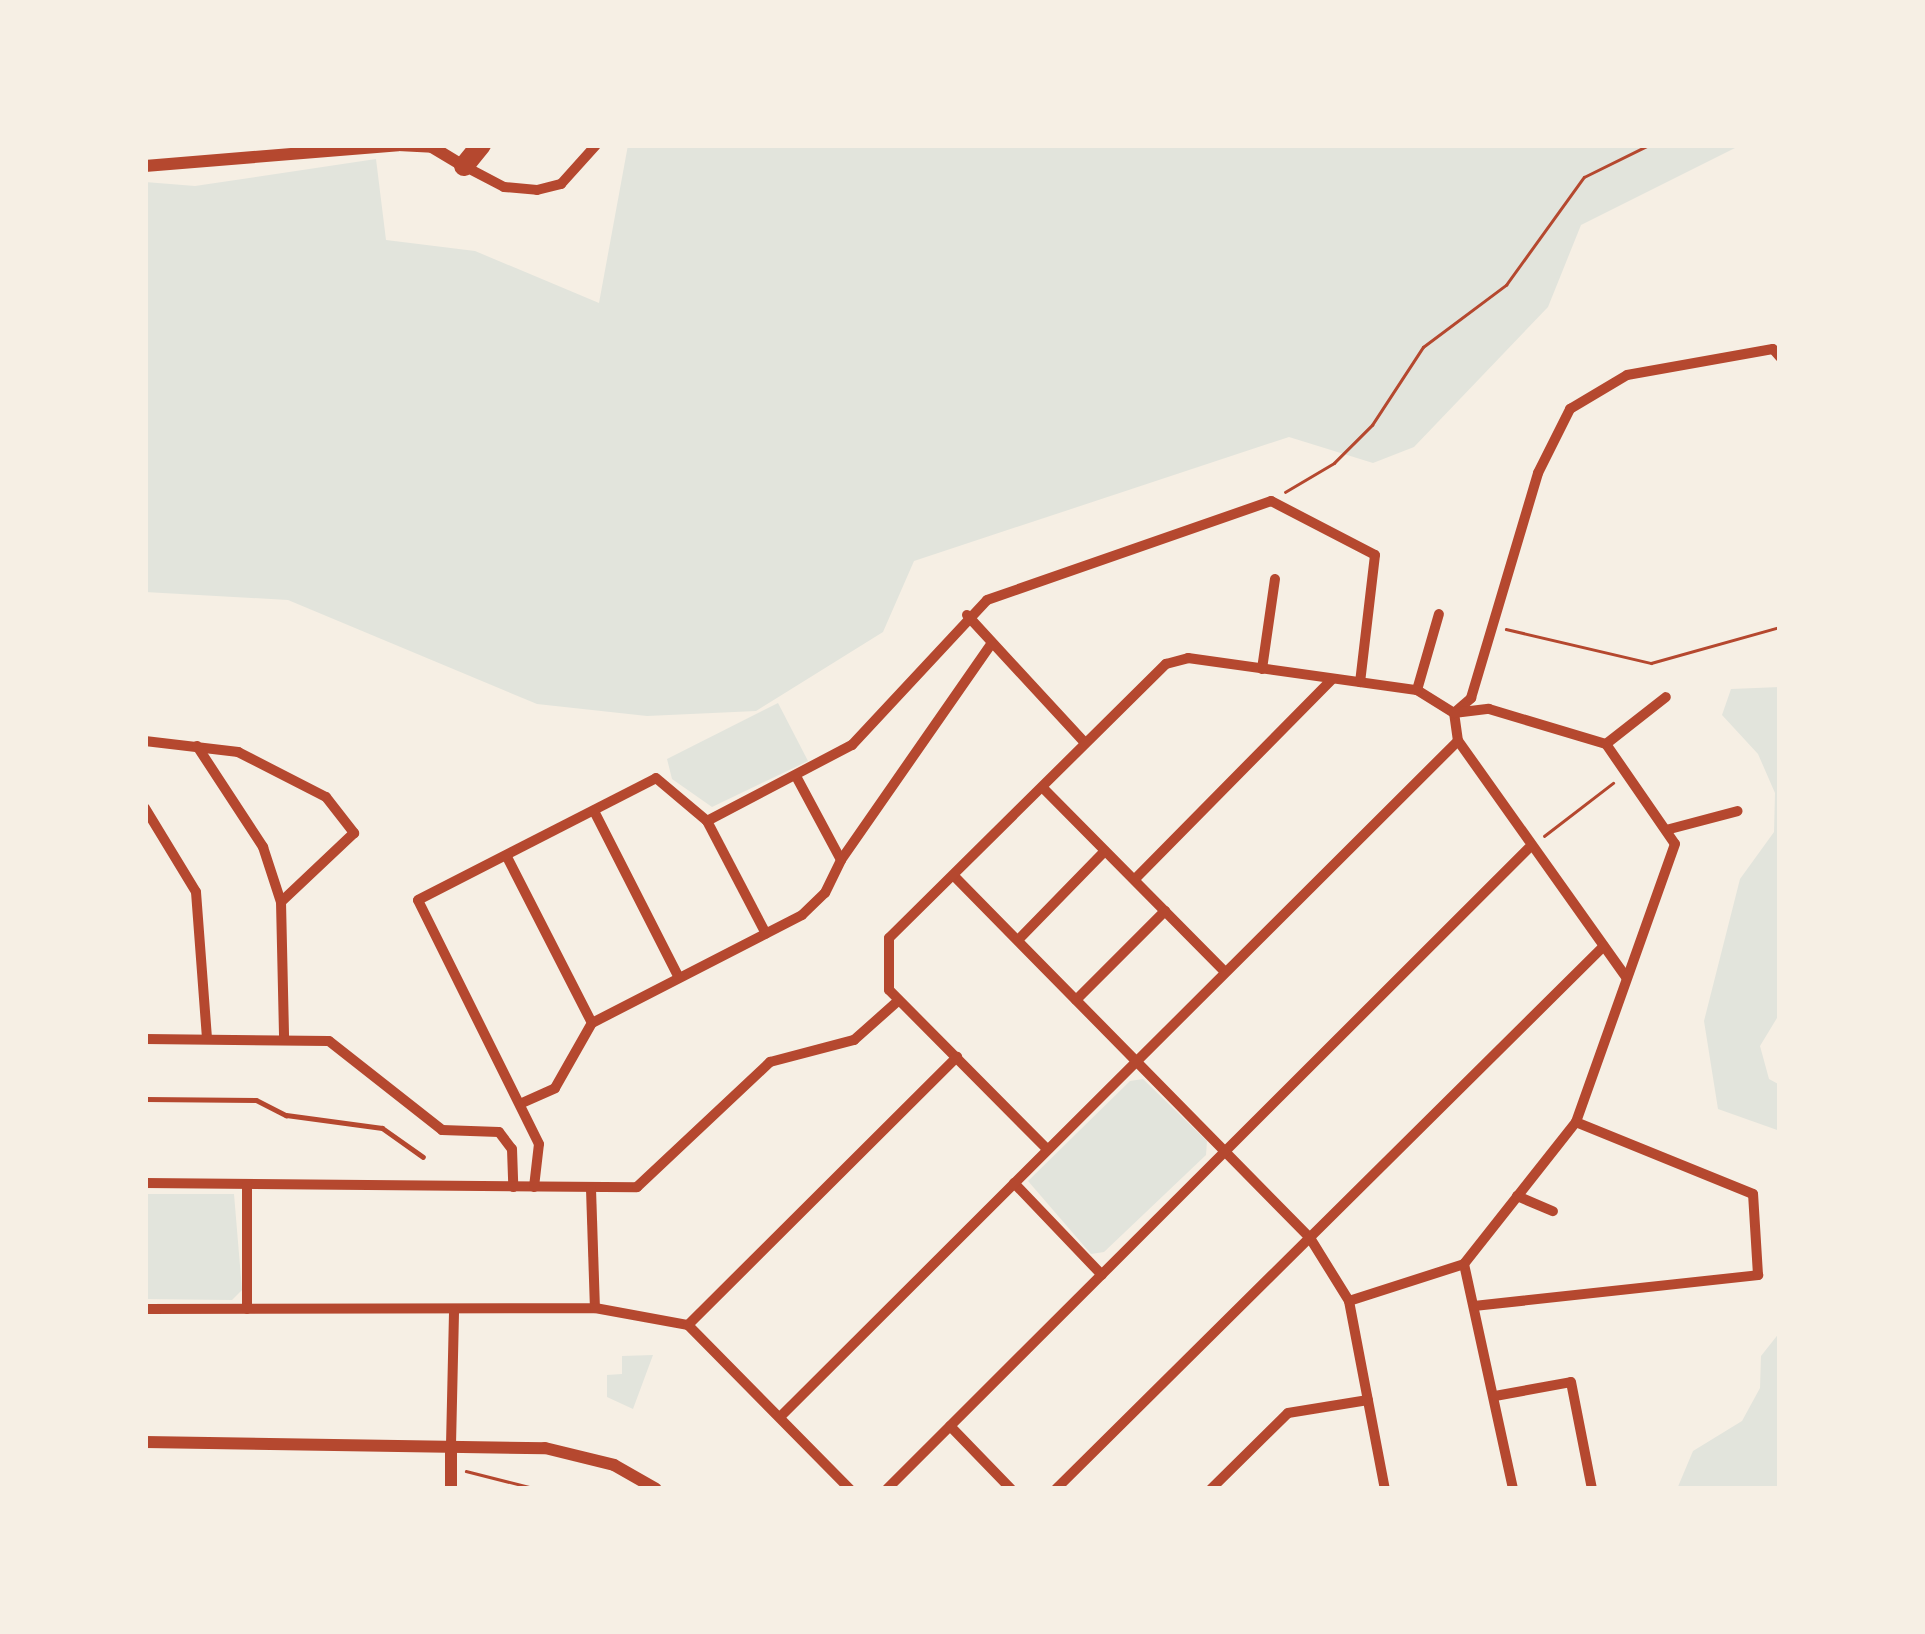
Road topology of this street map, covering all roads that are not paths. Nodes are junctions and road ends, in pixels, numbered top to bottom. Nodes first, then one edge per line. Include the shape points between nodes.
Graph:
1 (481, 145) edge
2 (596, 145) edge
3 (145, 166) edge
4 (464, 166) junction
5 (1780, 357) edge
6 (1275, 579) dead end
7 (1439, 614) dead end
8 (967, 615) junction
9 (990, 644) junction
10 (1262, 669) junction
11 (1332, 680) junction
12 (1360, 682) junction
13 (1417, 690) junction
14 (1666, 696) dead end
15 (1454, 714) junction
16 (145, 741) edge
17 (1458, 741) junction
18 (1085, 744) junction
19 (1606, 744) junction
20 (197, 746) junction
21 (797, 778) junction
22 (1044, 789) junction
23 (145, 808) edge
24 (594, 811) junction
25 (1738, 811) dead end
26 (707, 821) junction
27 (150, 823) edge
28 (1666, 830) junction
29 (1530, 846) junction
30 (1104, 851) junction
31 (507, 857) junction
32 (841, 860) junction
33 (956, 878) junction
34 (1135, 878) junction
35 (280, 902) junction
36 (1165, 911) junction
37 (766, 934) junction
38 (1018, 940) junction
39 (1604, 946) junction
40 (1222, 970) junction
41 (1626, 977) junction
42 (679, 978) junction
43 (1076, 1000) junction
44 (898, 1001) junction
45 (592, 1023) junction
46 (208, 1038) junction
47 (284, 1038) junction
48 (145, 1039) edge
49 (957, 1056) junction
50 (1136, 1060) junction
51 (145, 1099) edge
52 (522, 1103) junction
53 (1576, 1122) junction
54 (1048, 1148) junction
55 (1226, 1151) junction
56 (422, 1157) dead end
57 (145, 1183) edge
58 (1014, 1183) junction
59 (247, 1184) junction
60 (513, 1187) junction
61 (534, 1188) junction
62 (592, 1189) junction
63 (1518, 1196) junction
64 (1554, 1211) dead end
65 (1310, 1238) junction
66 (1464, 1264) junction
67 (1102, 1275) junction
68 (1349, 1302) junction
69 (1474, 1306) junction
70 (145, 1308) edge
71 (595, 1308) junction
72 (247, 1310) junction
73 (454, 1312) junction
74 (688, 1325) junction
75 (1496, 1396) junction
76 (1368, 1400) junction
77 (780, 1416) junction
78 (950, 1426) junction
79 (145, 1442) edge
80 (451, 1445) junction
81 (452, 1489) edge
82 (656, 1489) edge
83 (850, 1489) edge
84 (887, 1489) edge
85 (1011, 1489) edge
86 (1056, 1489) edge
87 (1211, 1489) edge
88 (1385, 1489) edge
89 (1512, 1489) edge
90 (1592, 1489) edge

1 - 4 highway
2 - 4 street via 561,184 537,190 504,187
3 - 4 street via 398,145 432,147
5 - 15 street via 1773,349 1627,374 1570,409 1538,473 1471,698
6 - 10 street
7 - 13 street
8 - 9 street
8 - 12 street via 1271,501 1375,556
8 - 21 street via 852,745
9 - 18 street
9 - 32 street
10 - 11 street
10 - 18 street via 1166,664
11 - 12 street
11 - 34 street
12 - 13 street
13 - 15 street
14 - 19 street
15 - 17 street
15 - 19 street via 1489,710
16 - 20 street
17 - 29 street
17 - 40 street
18 - 22 street
19 - 28 street
20 - 35 street via 262,847
20 - 35 street via 286,772 326,797 354,833
21 - 26 street
21 - 32 street
22 - 30 street
22 - 33 street
23 - 27 street
24 - 26 street via 656,778
24 - 31 street
24 - 42 street
25 - 28 street
26 - 37 street
27 - 46 street via 196,892
28 - 41 street via 1675,844
29 - 39 street
29 - 55 street
30 - 34 street
30 - 38 street
31 - 45 street
31 - 52 street via 418,900
32 - 37 street via 824,893
33 - 38 street
33 - 44 street via 889,938 889,990
34 - 36 street
35 - 47 street
36 - 40 street
36 - 43 street
37 - 42 street
38 - 43 street
39 - 41 street
39 - 65 street
40 - 50 street
41 - 53 street
42 - 45 street
43 - 50 street
44 - 49 street
44 - 62 street via 854,1040 770,1062 637,1187
45 - 52 street via 556,1088
46 - 47 street
46 - 48 street
47 - 60 street via 330,1041 442,1130 499,1132 512,1149
49 - 54 street
49 - 74 street
50 - 54 street
50 - 55 street
51 - 56 lane via 256,1100 286,1114 382,1128
52 - 61 street via 539,1144
53 - 63 street
53 - 69 street via 1754,1194 1758,1275
54 - 58 street
55 - 65 street
55 - 67 street
57 - 59 street
58 - 67 street
58 - 77 street
59 - 60 street
59 - 72 street
60 - 61 street
61 - 62 street
62 - 71 street
63 - 64 street
63 - 66 street
65 - 68 street
65 - 86 street
66 - 68 street
66 - 69 street
67 - 78 street
68 - 76 street
69 - 75 street
70 - 72 street
71 - 73 street
71 - 74 street
72 - 73 street
73 - 80 street
74 - 77 street
75 - 89 street
75 - 90 street via 1571,1382
76 - 87 street via 1288,1413
76 - 88 street
77 - 83 street
78 - 84 street
78 - 85 street
79 - 80 street
80 - 81 street
80 - 82 street via 569,1451

